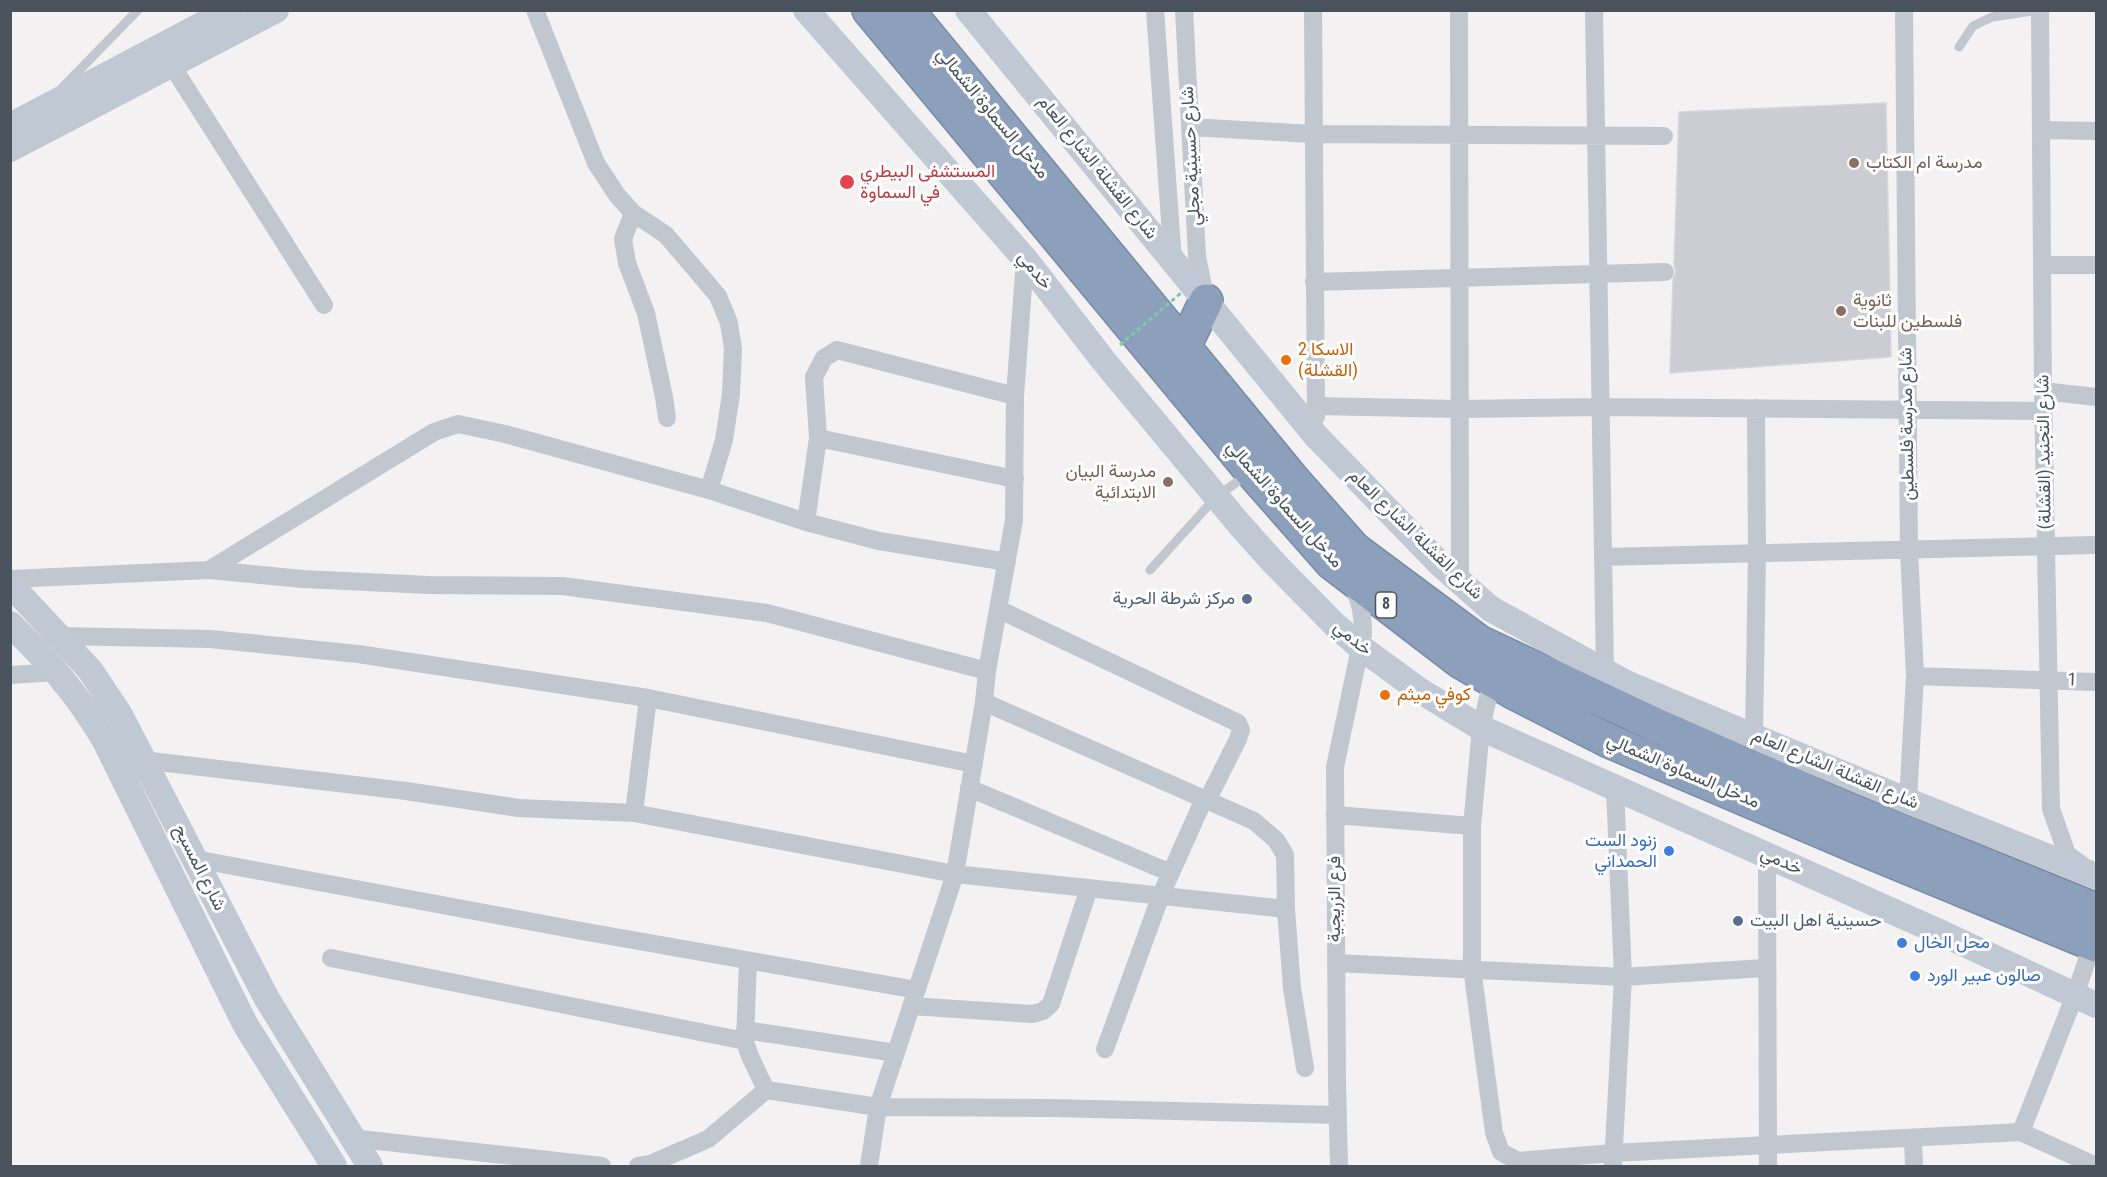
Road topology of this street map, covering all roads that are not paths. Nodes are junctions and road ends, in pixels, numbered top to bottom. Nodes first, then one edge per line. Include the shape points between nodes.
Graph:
1 (138, 10) edge
2 (230, 10) edge
3 (276, 10) edge
4 (534, 10) edge
5 (806, 10) edge
6 (869, 10) edge
7 (968, 10) edge
8 (1155, 10) edge
9 (1184, 10) edge
10 (1313, 10) edge
11 (1459, 10) edge
12 (1594, 10) edge
13 (1904, 10) edge
14 (2039, 10) edge
15 (916, 14) edge
16 (1959, 47) dead end
17 (171, 64) junction
18 (42, 109) junction
19 (10, 126) edge
20 (1190, 127) junction
21 (2041, 129) junction
22 (2097, 131) edge
23 (1313, 134) junction
24 (1458, 136) junction
25 (1597, 136) junction
26 (1664, 136) dead end
27 (10, 148) edge
28 (633, 213) junction
29 (1025, 259) junction
30 (1173, 262) junction
31 (2042, 265) junction
32 (2097, 265) edge
33 (1665, 272) dead end
34 (1599, 275) junction
35 (1459, 278) junction
36 (1314, 282) junction
37 (1193, 297) junction
38 (324, 305) dead end
39 (1184, 347) junction
40 (2043, 390) junction
41 (1015, 396) junction
42 (2097, 397) edge
43 (1316, 406) junction
44 (1601, 406) junction
45 (1756, 408) junction
46 (1459, 409) junction
47 (1907, 410) junction
48 (2044, 411) junction
49 (667, 418) dead end
50 (1316, 436) junction
51 (818, 438) junction
52 (1252, 472) junction
53 (1015, 479) junction
54 (709, 490) junction
55 (1217, 496) junction
56 (806, 522) junction
57 (2097, 545) edge
58 (2046, 547) junction
59 (1909, 550) junction
60 (1757, 553) junction
61 (1603, 557) junction
62 (1006, 562) junction
63 (209, 570) junction
64 (1150, 570) dead end
65 (1343, 572) junction
66 (10, 579) edge
67 (1460, 582) junction
68 (10, 584) edge
69 (998, 609) junction
70 (1401, 616) junction
71 (10, 624) edge
72 (59, 636) junction
73 (1362, 641) junction
74 (987, 671) junction
75 (58, 672) junction
76 (1605, 672) junction
77 (10, 675) edge
78 (1915, 676) junction
79 (1492, 680) junction
80 (2048, 680) junction
81 (2097, 682) edge
82 (648, 698) junction
83 (984, 702) junction
84 (1481, 728) junction
85 (1754, 737) junction
86 (142, 760) junction
87 (974, 764) junction
88 (969, 788) junction
89 (1615, 788) junction
90 (1205, 800) junction
91 (1908, 801) junction
92 (634, 813) junction
93 (1335, 815) junction
94 (1472, 826) junction
95 (1767, 856) junction
96 (195, 859) junction
97 (1171, 873) junction
98 (955, 874) junction
99 (2094, 874) edge
100 (1089, 888) junction
101 (1161, 895) junction
102 (1286, 909) junction
103 (2097, 910) edge
104 (2095, 944) edge
105 (331, 958) dead end
106 (748, 961) junction
107 (1336, 963) junction
108 (1767, 966) junction
109 (1472, 968) junction
110 (1623, 977) junction
111 (914, 998) junction
112 (2086, 1000) edge
113 (745, 1036) junction
114 (1105, 1049) dead end
115 (896, 1053) junction
116 (1305, 1068) dead end
117 (766, 1090) junction
118 (878, 1107) junction
119 (1338, 1115) junction
120 (2021, 1132) junction
121 (1913, 1137) junction
122 (351, 1138) junction
123 (1768, 1145) junction
124 (2062, 1158) edge
125 (1613, 1160) edge
126 (2097, 1166) edge
127 (334, 1167) edge
128 (370, 1167) edge
129 (602, 1167) edge
130 (638, 1167) edge
131 (869, 1167) edge
132 (1339, 1167) edge
133 (1768, 1167) edge
134 (1914, 1167) edge

1 - 18 lane
2 - 18 main road
3 - 17 main road
4 - 28 street via 596,163
5 - 29 main road, خدمي
6 - 52 highway, مدخل السماوة الشمالي / 8
7 - 30 main road, شارع القشلة الشارع العام
8 - 30 street, شارع حسينية مجلي
9 - 20 street, شارع حسينية مجلي
10 - 23 street
11 - 24 street
12 - 25 street
13 - 47 street, شارع مدرسة فلسطين
14 - 16 lane via 1992,16 1974,26
14 - 21 street, شارع التجنيد (القشلة)
15 - 39 highway, مدخل السماوة الشمالي / 8
17 - 27 main road
17 - 38 street
18 - 19 main road
20 - 23 street
20 - 37 street, شارع حسينية مجلي via 1197,256
21 - 22 street
21 - 31 street, شارع التجنيد (القشلة)
23 - 24 street
23 - 36 street
24 - 25 street
24 - 35 street
25 - 26 street
25 - 34 street
28 - 49 street via 623,239 627,263 646,313
28 - 54 street via 666,235 718,296 729,323 733,349 731,394 724,440
29 - 41 street
29 - 55 main road, خدمي
30 - 37 main road, شارع القشلة الشارع العام
31 - 32 street
31 - 40 street, شارع التجنيد (القشلة)
33 - 34 street
34 - 35 street
34 - 44 street
35 - 36 street
35 - 46 street
36 - 43 street
37 - 39 highway
37 - 50 main road, شارع القشلة الشارع العام
39 - 103 highway, مدخل السماوة الشمالي / 8 via 1354,549 1479,642 1850,810
40 - 42 street
40 - 48 street, شارع التجنيد (القشلة)
41 - 51 street via 837,350 824,358 814,377
41 - 53 street
43 - 46 street
43 - 50 street
44 - 45 street
44 - 46 street
44 - 61 street
45 - 47 street
45 - 60 street
46 - 67 street
47 - 48 street
47 - 59 street, شارع مدرسة فلسطين
48 - 58 street, شارع التجنيد (القشلة)
50 - 67 main road, شارع القشلة الشارع العام
51 - 53 street
51 - 56 street
52 - 55 lane
52 - 65 highway, مدخل السماوة الشمالي / 8
53 - 62 street via 1014,520
54 - 56 street
54 - 63 street via 458,424 434,432
55 - 64 lane
55 - 73 main road, خدمي via 1302,592 1334,624
56 - 62 street via 879,542
57 - 58 street
58 - 59 street
58 - 80 street, شارع التجنيد (القشلة)
59 - 60 street
59 - 78 street, شارع مدرسة فلسطين
60 - 61 street
60 - 85 street
61 - 76 street
62 - 69 street
63 - 66 street
63 - 74 street via 406,584 562,586 659,598 767,613
65 - 70 highway, مدخل السماوة الشمالي / 8
65 - 73 street, فرع الزريجية via 1359,601
67 - 76 main road, شارع القشلة الشارع العام via 1491,609
68 - 72 main road, شارع المسبح
69 - 74 street
69 - 90 street via 1238,723 1238,739
70 - 73 street via 1379,619
70 - 79 highway, مدخل السماوة الشمالي / 8 via 1461,662
71 - 75 main road, شارع المسبح
72 - 82 street via 210,639 335,651
72 - 86 main road, شارع المسبح via 90,670 120,715
73 - 84 main road, خدمي via 1419,690
73 - 93 street, فرع الزريجية via 1335,767
74 - 83 street
75 - 77 street
75 - 127 main road, شارع المسبح via 104,739 245,1024
76 - 85 main road, شارع القشلة الشارع العام
78 - 80 street, 1
78 - 91 street, شارع مدرسة فلسطين
79 - 84 street
79 - 104 highway, مدخل السماوة الشمالي / 8 via 1609,741
80 - 81 street, 1
80 - 99 street, شارع التجنيد (القشلة) via 2051,809 2067,854
82 - 87 street
82 - 92 street
83 - 87 street
83 - 90 street
84 - 89 main road, خدمي
84 - 94 street
85 - 91 main road, شارع القشلة الشارع العام
86 - 92 street via 406,790 519,808
86 - 96 main road, شارع المسبح
87 - 88 street
88 - 97 street
88 - 98 street
89 - 95 main road, خدمي
89 - 110 street
90 - 97 street
90 - 102 street via 1254,821 1276,840 1285,855
91 - 99 main road, شارع القشلة الشارع العام
92 - 98 street
93 - 94 street
93 - 107 street, فرع الزريجية
94 - 109 street
95 - 108 street
95 - 112 main road, خدمي
96 - 106 street
96 - 122 main road, شارع المسبح via 267,999
97 - 101 street
98 - 100 street
98 - 111 street
100 - 101 street
100 - 111 street via 1051,1004 1043,1011 1032,1014
101 - 102 street
101 - 114 street
102 - 116 street via 1292,988
104 - 112 street
105 - 113 street
106 - 111 street
106 - 113 street
107 - 109 street
107 - 119 street, فرع الزريجية
108 - 110 street
108 - 123 street
109 - 110 street
109 - 125 street via 1494,1133 1501,1152 1518,1161
110 - 125 street
111 - 115 street
112 - 120 street
113 - 115 street
113 - 117 street
115 - 118 street
117 - 118 street
117 - 130 street via 708,1139
118 - 119 street
118 - 131 street
119 - 132 street, فرع الزريجية
120 - 121 street
120 - 124 street
121 - 123 street
121 - 134 street
122 - 128 main road, شارع المسبح
122 - 129 street
123 - 125 street
123 - 133 street
124 - 126 street

